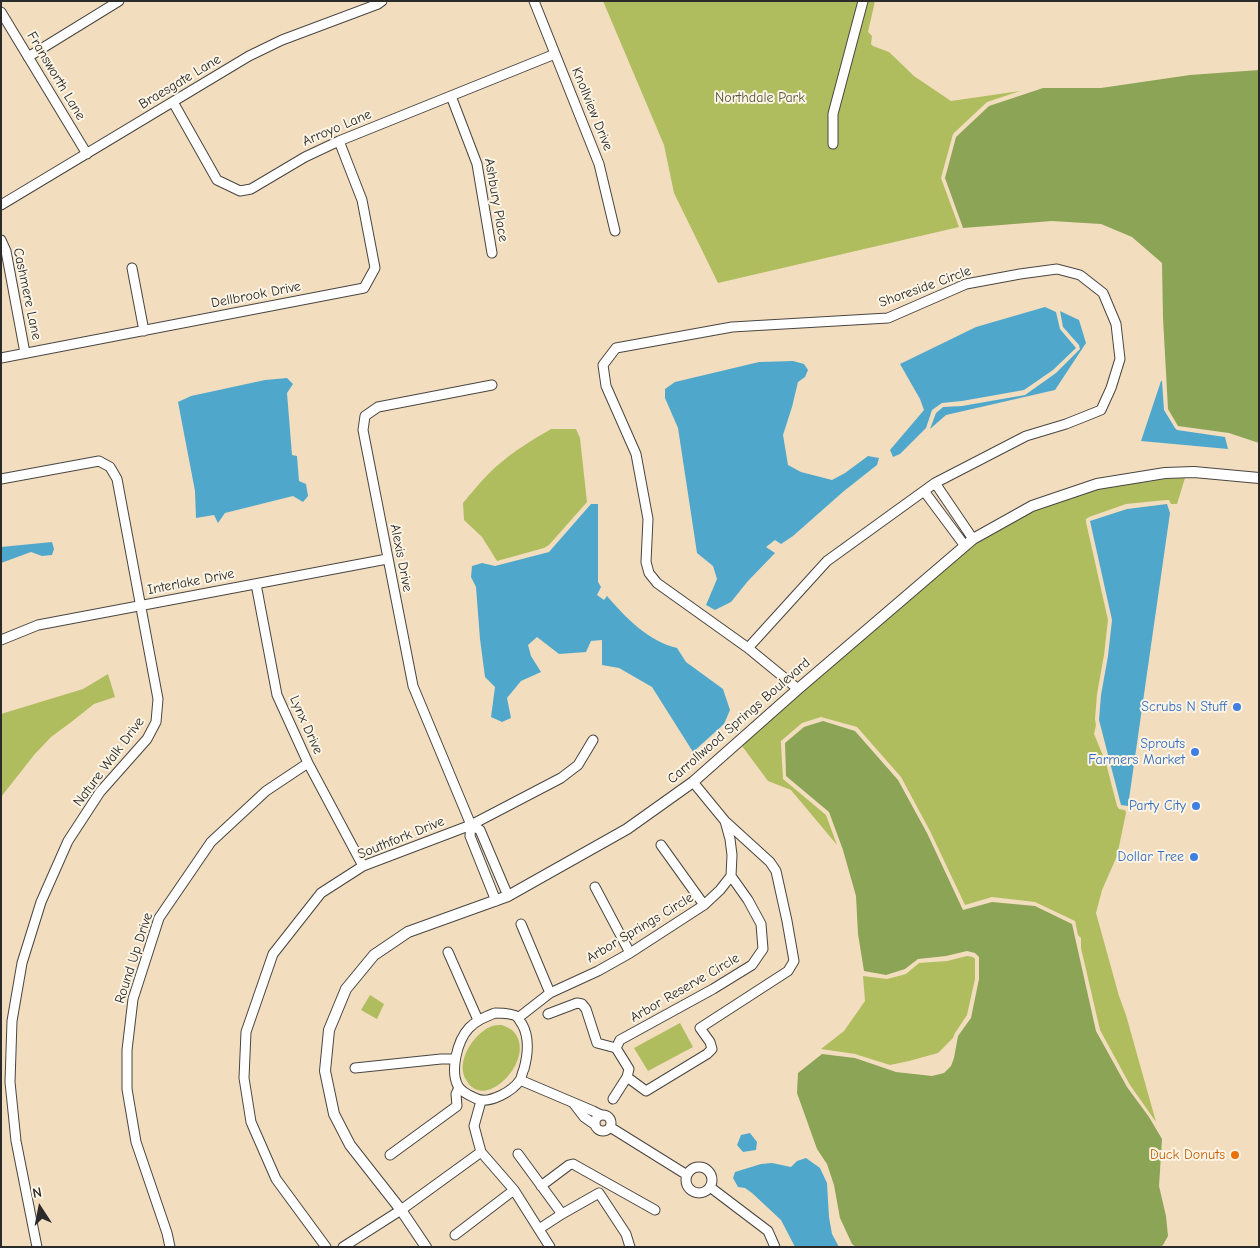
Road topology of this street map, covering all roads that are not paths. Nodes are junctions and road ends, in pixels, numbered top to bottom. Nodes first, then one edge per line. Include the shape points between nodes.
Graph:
1 (119, 1) edge
2 (382, 1) edge
3 (534, 1) edge
4 (863, 1) edge
5 (1, 12) edge
6 (555, 54) junction
7 (28, 57) junction
8 (451, 96) junction
9 (173, 102) junction
10 (339, 141) junction
11 (833, 144) dead end
12 (87, 154) junction
13 (1, 205) edge
14 (615, 231) dead end
15 (1, 240) edge
16 (492, 253) dead end
17 (132, 268) dead end
18 (144, 331) junction
19 (25, 353) junction
20 (1, 358) edge
21 (492, 385) dead end
22 (1, 478) edge
23 (1259, 478) edge
24 (935, 483) junction
25 (924, 491) junction
26 (969, 543) junction
27 (387, 559) junction
28 (256, 584) junction
29 (140, 606) junction
30 (1, 640) edge
31 (748, 648) junction
32 (798, 689) junction
33 (593, 740) dead end
34 (308, 763) junction
35 (693, 782) junction
36 (724, 820) junction
37 (471, 825) junction
38 (661, 845) dead end
39 (363, 866) junction
40 (730, 876) junction
41 (595, 887) dead end
42 (508, 896) junction
43 (496, 901) junction
44 (704, 905) junction
45 (522, 924) dead end
46 (448, 952) dead end
47 (630, 953) junction
48 (550, 993) junction
49 (548, 1014) dead end
50 (518, 1018) junction
51 (478, 1020) junction
52 (618, 1044) junction
53 (455, 1059) junction
54 (355, 1068) dead end
55 (627, 1077) junction
56 (520, 1080) junction
57 (6, 1083) edge
58 (459, 1088) junction
59 (613, 1099) dead end
60 (481, 1101) junction
61 (572, 1102) junction
62 (601, 1115) junction
63 (594, 1124) junction
64 (610, 1127) junction
65 (481, 1152) junction
66 (518, 1154) dead end
67 (390, 1155) dead end
68 (687, 1175) junction
69 (608, 1184) junction
70 (541, 1186) junction
71 (710, 1187) junction
72 (514, 1190) junction
73 (599, 1193) junction
74 (401, 1210) junction
75 (655, 1210) dead end
76 (562, 1214) junction
77 (539, 1228) junction
78 (454, 1236) dead end
79 (37, 1247) edge
80 (170, 1247) edge
81 (326, 1247) edge
82 (343, 1247) edge
83 (426, 1247) edge
84 (550, 1247) edge
85 (630, 1247) edge
86 (775, 1247) edge

1 - 7 street
2 - 9 street, Braesgate Lane via 282,40
3 - 6 street, Knollview Drive
4 - 11 street via 833,114
5 - 7 street, Fransworth Lane
6 - 8 street, Arroyo Lane
6 - 14 street, Knollview Drive via 599,164
7 - 12 street, Fransworth Lane
8 - 10 street, Arroyo Lane
8 - 16 street, Ashbury Place via 477,164
9 - 10 street, Arroyo Lane via 217,180 240,191 251,189
9 - 12 street, Braesgate Lane
10 - 18 street, Dellbrook Drive via 362,200 375,268 364,288
12 - 13 street, Braesgate Lane
15 - 19 street, Cashmere Lane via 6,251
17 - 18 street
18 - 19 street, Dellbrook Drive
19 - 20 street, Dellbrook Drive
21 - 27 street, Alexis Drive via 378,407 366,416 363,430
22 - 29 street, Nature Walk Drive via 99,462 110,467 117,478
23 - 26 street, Carrollwood Springs Boulevard via 1194,472 1097,484 1032,506
24 - 25 street, Shoreside Circle
24 - 26 street
24 - 31 street, Shoreside Circle via 1026,436 1101,410 1120,360 1116,324 1103,293 1080,275 1057,269 966,284 888,318 732,327 616,348 603,365 606,386 636,454 648,519 646,562 649,573 657,583
25 - 26 street
25 - 31 street, Shoreside Circle via 827,561
26 - 32 street, Carrollwood Springs Boulevard
27 - 28 street, Interlake Drive
27 - 37 street, Alexis Drive via 413,686
28 - 29 street, Interlake Drive
28 - 34 street, Lynx Drive via 278,695
29 - 30 street, Interlake Drive via 38,625
29 - 57 street, Nature Walk Drive via 158,699 156,722 147,738 100,792 68,841 41,902 22,963
31 - 32 street, Shoreside Circle
32 - 35 street, Carrollwood Springs Boulevard
33 - 37 street, Southfork Drive via 578,765 561,778
34 - 39 street, Lynx Drive
34 - 80 street, Round Up Drive via 266,791 211,842 159,918 133,999 127,1050 128,1090 136,1142
35 - 36 street
35 - 42 street, Carrollwood Springs Boulevard via 627,829
36 - 40 street via 732,855
36 - 55 street via 776,871 794,961 788,971 700,1028 712,1049 707,1054 646,1091
37 - 39 street, Southfork Drive
37 - 42 street, Alexis Drive via 480,830
37 - 43 street, Alexis Drive via 470,836
38 - 44 street
39 - 81 street, Southfork Drive via 321,893 273,954 246,1032 244,1078 251,1122 276,1179
40 - 44 street, Arbor Springs Circle
40 - 52 street, Arbor Reserve Circle via 761,924 763,949 752,965
41 - 47 street
42 - 43 street, Carrollwood Springs Boulevard
43 - 74 street, Carrollwood Springs Boulevard via 408,932 374,955 346,989 329,1030 325,1071 334,1114 350,1145
44 - 47 street, Arbor Springs Circle
45 - 48 street
46 - 51 street
47 - 48 street, Arbor Springs Circle
48 - 50 street, Arbor Springs Circle
49 - 52 street via 582,1004 597,1043
50 - 51 street via 507,1013 495,1013
50 - 56 street via 525,1030 528,1049
51 - 53 street via 461,1041
52 - 55 street via 629,1069
53 - 54 street
53 - 58 street
55 - 59 street
56 - 60 street via 508,1092 492,1100
56 - 61 street
57 - 79 street, Nature Walk Drive
58 - 60 street
58 - 67 street via 456,1106
60 - 65 street via 474,1126
61 - 62 street
61 - 63 street
62 - 63 street
62 - 64 street via 610,1119
63 - 64 street via 601,1132
64 - 68 street
65 - 72 street
65 - 74 street
66 - 70 street
68 - 71 street via 688,1187 695,1192 704,1192
68 - 71 street via 693,1168 705,1168 711,1174
69 - 70 street via 572,1164
69 - 73 street
69 - 75 street
70 - 76 street
71 - 86 street via 768,1231
72 - 77 street
72 - 78 street
73 - 76 street
73 - 85 street via 626,1234
74 - 82 street
74 - 83 street, Carrollwood Springs Boulevard
76 - 77 street
77 - 84 street

